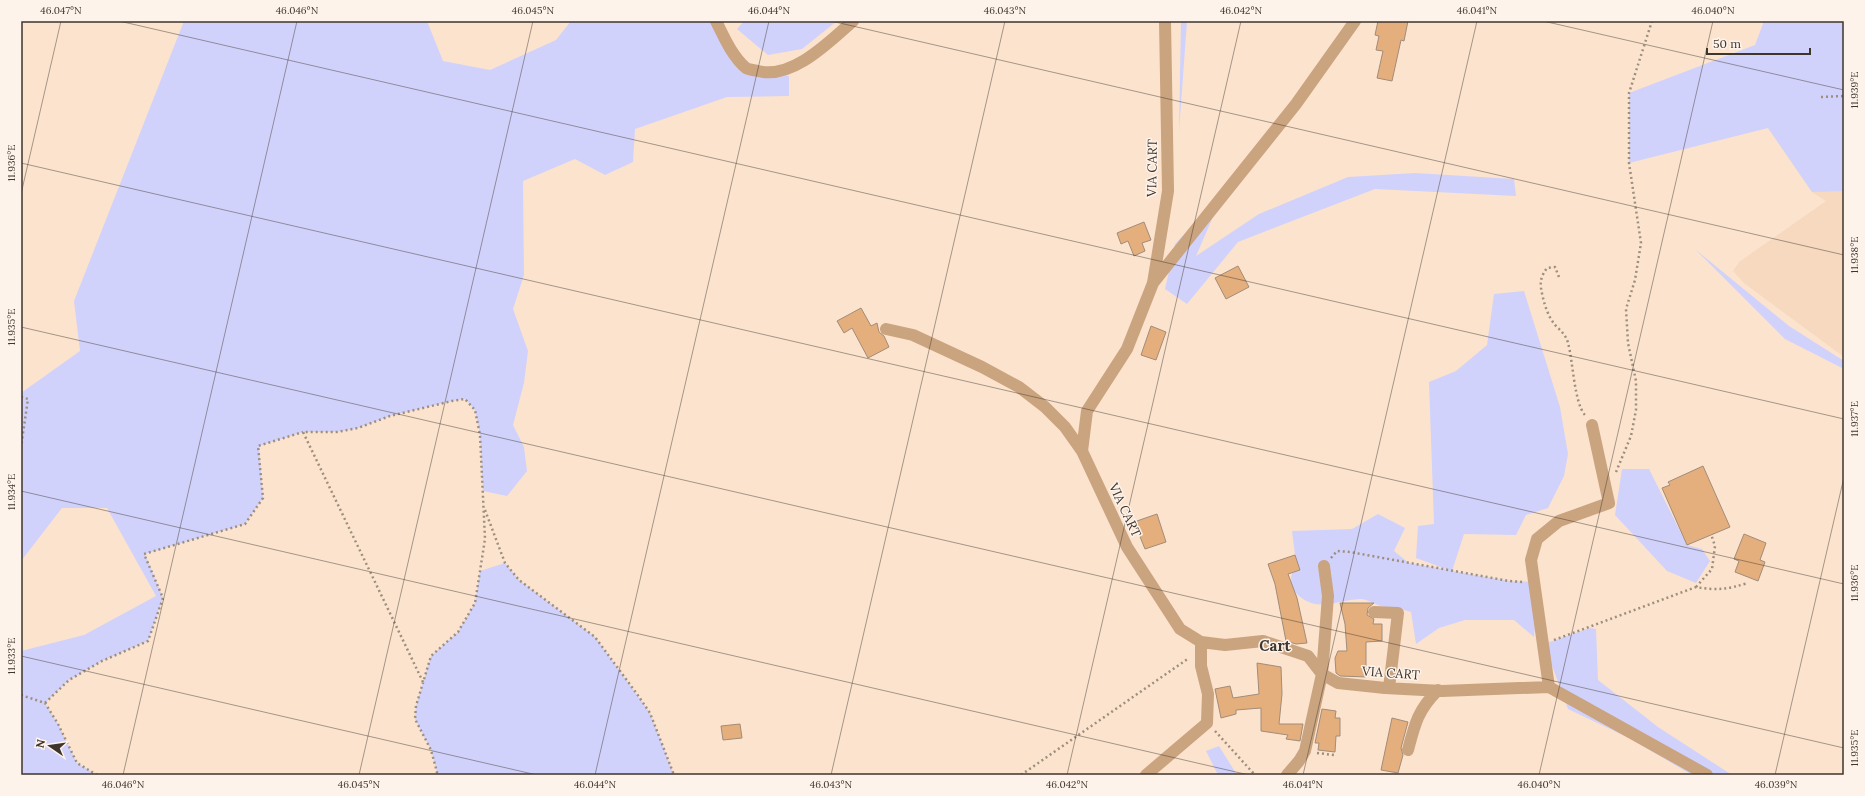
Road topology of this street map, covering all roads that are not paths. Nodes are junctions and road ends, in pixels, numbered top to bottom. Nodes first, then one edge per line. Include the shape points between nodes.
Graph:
1 (716, 21) edge
2 (852, 21) edge
3 (1165, 21) edge
4 (1355, 21) edge
5 (1153, 283) junction
6 (886, 329) dead end
7 (1592, 425) road end
8 (1082, 451) junction
9 (1324, 566) road end
10 (1374, 612) dead end
11 (1201, 642) junction
12 (1322, 674) junction
13 (1550, 687) junction
14 (1389, 688) junction
15 (1438, 690) junction
16 (1408, 750) dead end
17 (1146, 775) edge
18 (1287, 775) edge
19 (1707, 775) edge

1 - 2 street via 730,49 747,69 765,73 784,70 806,60
3 - 5 street, VIA CART via 1168,191
4 - 5 street via 1296,104
5 - 8 street, VIA CART via 1127,349 1087,411
6 - 8 street via 913,335 1019,387 1065,427
7 - 13 street via 1609,504 1559,521 1536,539 1531,560
8 - 11 street, VIA CART via 1127,547 1180,629
9 - 12 street via 1328,596
10 - 14 street via 1398,613
11 - 12 street, VIA CART via 1225,645 1263,641 1308,656
11 - 17 street via 1201,666 1208,694 1207,723
12 - 14 street, VIA CART via 1338,683
12 - 18 street via 1305,751
13 - 15 street, VIA CART
13 - 19 street
14 - 15 street, VIA CART
15 - 16 street via 1425,703 1415,722

